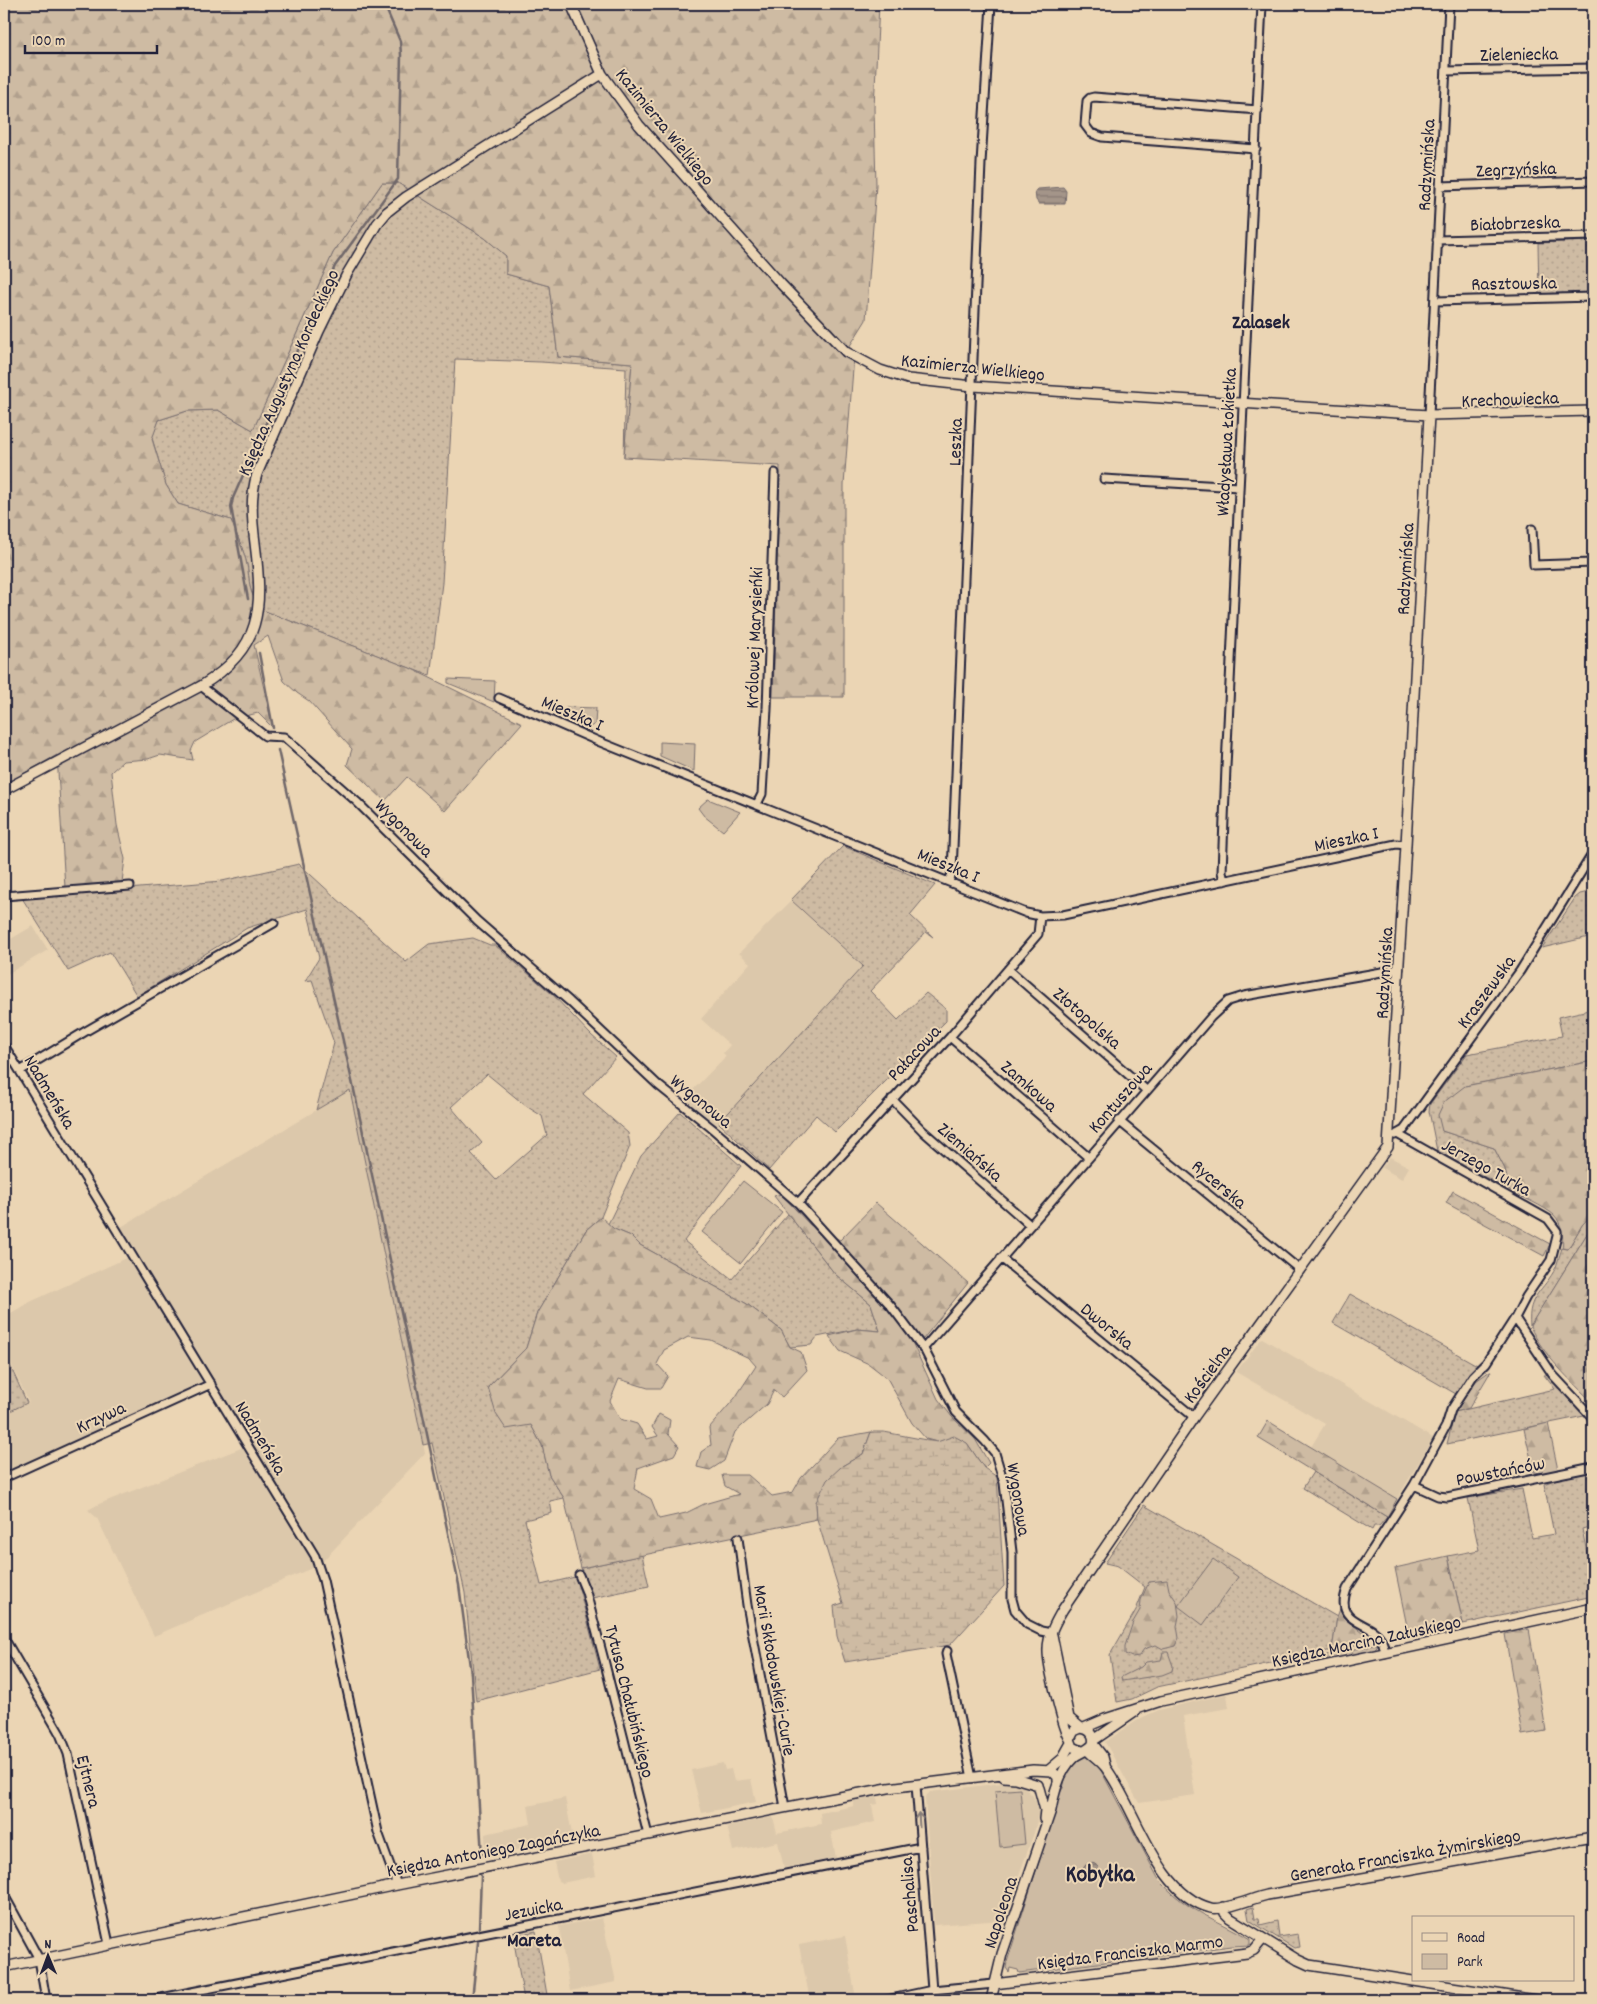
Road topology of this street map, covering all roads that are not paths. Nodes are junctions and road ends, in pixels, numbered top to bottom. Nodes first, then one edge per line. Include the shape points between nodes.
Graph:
1 (571, 4) edge
2 (991, 4) edge
3 (1262, 4) edge
4 (1450, 4) edge
5 (1593, 68) edge
6 (1446, 71) junction
7 (602, 74) junction
8 (1258, 110) junction
9 (1256, 150) junction
10 (1593, 181) edge
11 (1440, 186) junction
12 (1593, 236) edge
13 (1437, 240) junction
14 (1593, 297) edge
15 (1434, 301) junction
16 (973, 386) junction
17 (1243, 403) junction
18 (1593, 411) edge
19 (1429, 415) junction
20 (775, 473) dead end
21 (1104, 479) dead end
22 (1239, 487) junction
23 (1532, 529) dead end
24 (1593, 563) edge
25 (202, 686) junction
26 (499, 698) dead end
27 (4, 790) edge
28 (757, 804) junction
29 (1406, 845) junction
30 (1593, 853) edge
31 (1224, 881) junction
32 (949, 882) junction
33 (130, 886) dead end
34 (4, 896) edge
35 (1040, 916) junction
36 (274, 923) dead end
37 (1008, 968) junction
38 (1399, 969) junction
39 (950, 1037) junction
40 (4, 1045) edge
41 (20, 1071) junction
42 (1146, 1090) junction
43 (892, 1099) junction
44 (1119, 1121) junction
45 (1394, 1135) junction
46 (1088, 1158) junction
47 (798, 1203) junction
48 (1030, 1226) junction
49 (1001, 1258) junction
50 (1300, 1270) junction
51 (1515, 1318) junction
52 (923, 1349) junction
53 (211, 1384) junction
54 (1194, 1417) junction
55 (1593, 1418) edge
56 (1593, 1467) edge
57 (4, 1478) edge
58 (1414, 1485) junction
59 (738, 1538) dead end
60 (579, 1575) dead end
61 (1593, 1608) edge
62 (1052, 1633) junction
63 (4, 1638) edge
64 (947, 1651) dead end
65 (1385, 1653) junction
66 (1145, 1705) junction
67 (1083, 1728) junction
68 (1070, 1741) junction
69 (1089, 1746) junction
70 (1045, 1771) junction
71 (991, 1776) junction
72 (972, 1778) junction
73 (916, 1784) junction
74 (1057, 1785) junction
75 (1038, 1786) junction
76 (785, 1807) junction
77 (648, 1835) junction
78 (1042, 1836) junction
79 (1593, 1837) edge
80 (921, 1847) junction
81 (397, 1885) junction
82 (4, 1895) edge
83 (1223, 1907) junction
84 (1263, 1939) junction
85 (109, 1944) junction
86 (39, 1960) junction
87 (4, 1967) edge
88 (1412, 1981) edge
89 (1419, 1982) edge
90 (994, 1984) junction
91 (932, 1990) junction
92 (46, 2000) edge
93 (151, 2000) edge
94 (886, 2000) edge
95 (926, 2000) edge
96 (991, 2000) edge
97 (1536, 2000) edge

1 - 7 street, Kazimierza Wielkiego
2 - 16 street, Leszka via 981,163
3 - 8 street, Władysława Łokietka
4 - 6 street, Radzymińska
5 - 6 street, Zieleniecka
6 - 11 street, Radzymińska
7 - 16 street, Kazimierza Wielkiego via 639,125 846,352 880,370 908,379
7 - 25 street, Księdza Augustyna Kordeckiego via 406,197 387,212 371,233 322,324 255,480 252,509 260,591 253,628 236,658
8 - 9 street, Władysława Łokietka
8 - 9 street via 1094,97 1087,101 1085,125 1090,133 1102,137
9 - 17 street, Władysława Łokietka
10 - 11 street, Zegrzyńska
11 - 13 street, Radzymińska
12 - 13 street, Białobrzeska
13 - 15 street, Radzymińska
14 - 15 street, Rasztowska
15 - 19 street, Radzymińska
16 - 17 street, Kazimierza Wielkiego
16 - 32 street, Leszka via 952,872
17 - 19 street, Kazimierza Wielkiego
17 - 22 street, Władysława Łokietka
18 - 19 street, Krechowiecka
19 - 29 street, Radzymińska
20 - 28 street, Królowej Marysieńki via 767,709 762,794
21 - 22 street
22 - 31 street, Władysława Łokietka
23 - 24 street via 1534,565
25 - 27 street, Księdza Augustyna Kordeckiego
25 - 47 street, Wygonowa via 265,736 284,736 357,802 477,921 658,1085
26 - 28 street, Mieszka I
28 - 32 street, Mieszka I
29 - 31 street, Mieszka I via 1396,844
29 - 38 street, Radzymińska
30 - 45 street, Kraszewska via 1520,971 1404,1130
31 - 35 street, Mieszka I via 1064,915
32 - 35 street, Mieszka I via 1026,914
33 - 34 street
35 - 37 street, Pałacowa via 1038,934
36 - 41 street
37 - 39 street, Pałacowa
37 - 42 street, Złotopolska
38 - 42 street, Kontuszowa via 1228,1001
38 - 45 street, Radzymińska
39 - 43 street, Pałacowa
39 - 46 street, Zamkowa
40 - 41 street, Nadmeńska
41 - 53 street, Nadmeńska
42 - 44 street, Kontuszowa
43 - 47 street, Pałacowa
43 - 48 street, Ziemiańska via 923,1131
44 - 46 street, Kontuszowa
44 - 50 street, Rycerska
45 - 50 street, Kościelna
45 - 51 street, Jerzego Turka via 1548,1219 1557,1231 1551,1260
46 - 48 street, Kontuszowa
47 - 52 street, Wygonowa via 891,1306
48 - 49 street, Kontuszowa
49 - 52 street, Kontuszowa
49 - 54 street, Dworska
50 - 54 street, Kościelna
51 - 55 street via 1553,1375
51 - 58 street via 1451,1410 1446,1426
52 - 62 street, Wygonowa via 956,1412 996,1453 1005,1493 1012,1552 1012,1600 1021,1620
53 - 57 street, Krzywa
53 - 81 street, Nadmeńska via 320,1568 378,1832
54 - 62 street, Kościelna via 1063,1609
56 - 58 street, Powstańców via 1447,1497
58 - 65 street via 1345,1594 1346,1612 1382,1641
59 - 76 street, Marii Skłodowskiej-Curie
60 - 77 street, Tytusa Chałubińskiego
61 - 65 street, Księdza Marcina Załuskiego
62 - 67 street via 1070,1718
62 - 68 street, Kościelna via 1048,1649 1050,1662 1062,1720
63 - 85 street, Ejtnera via 60,1734 68,1754
64 - 72 street
65 - 66 street, Księdza Marcina Załuskiego
66 - 67 street, Księdza Marcina Załuskiego
66 - 69 street, Księdza Marcina Załuskiego
67 - 68 street via 1074,1731
67 - 69 street via 1089,1730
68 - 69 street via 1073,1747
68 - 70 street via 1062,1759
69 - 74 street, Księdza Marcina Załuskiego via 1069,1764
69 - 83 street via 1103,1757 1151,1849 1176,1887 1212,1908
70 - 71 street, Księdza Antoniego Zagańczyka via 1024,1770
70 - 74 street via 1055,1773
70 - 75 street via 1037,1778
71 - 72 street, Księdza Antoniego Zagańczyka
71 - 75 street, Księdza Antoniego Zagańczyka via 1015,1778
72 - 73 street, Księdza Antoniego Zagańczyka
73 - 76 street, Księdza Antoniego Zagańczyka
80 -> 73 street, Paschalisa
74 - 75 street via 1048,1791
74 - 78 street, Napoleona
75 - 78 street, Napoleona via 1045,1810
76 - 77 street, Księdza Antoniego Zagańczyka
77 - 81 street, Księdza Antoniego Zagańczyka
78 - 90 street, Napoleona
79 - 83 street, Generała Franciszka Żymirskiego via 1267,1895
80 - 91 street, Paschalisa
80 - 93 street, Jezuicka
81 - 85 street, Księdza Antoniego Zagańczyka
82 - 86 street
83 - 84 street via 1230,1918
84 - 88 street via 1309,1965
84 - 90 street, Księdza Franciszka Marmo via 1247,1953
85 - 86 street, Księdza Antoniego Zagańczyka
86 - 87 street, Księdza Antoniego Zagańczyka
86 - 92 street
89 - 97 street
90 - 91 street
90 - 96 street, Napoleona
91 - 94 street
91 - 95 street

